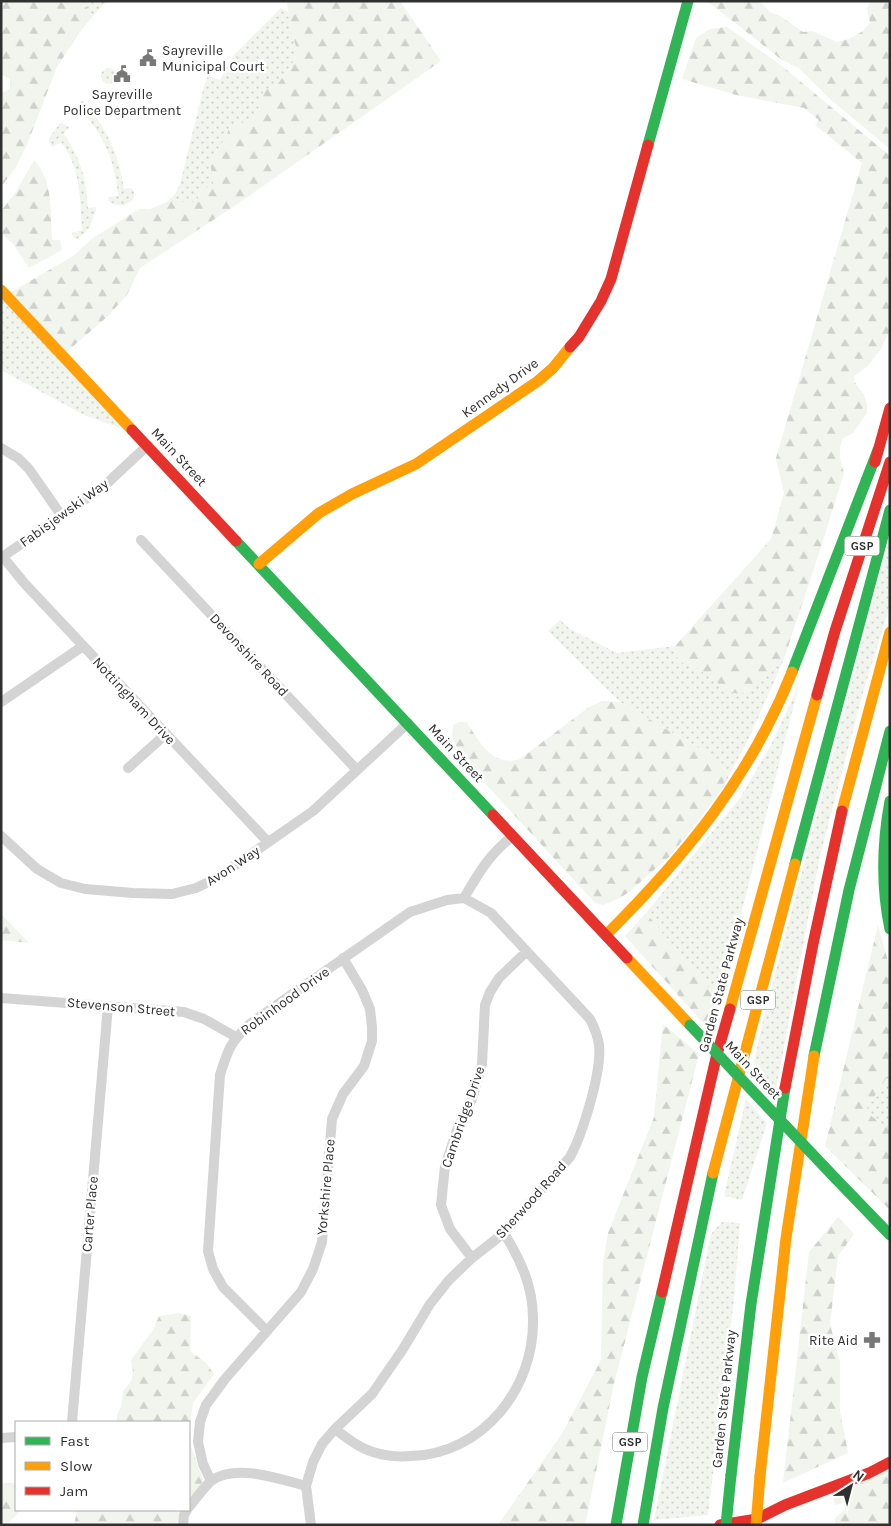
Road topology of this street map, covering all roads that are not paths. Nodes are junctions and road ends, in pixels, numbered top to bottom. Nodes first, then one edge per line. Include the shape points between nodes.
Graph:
1 (688, 1) edge
2 (1, 290) edge
3 (890, 408) edge
4 (148, 445) junction
5 (1, 448) edge
6 (878, 450) junction
7 (890, 462) edge
8 (890, 510) edge
9 (61, 515) junction
10 (141, 540) dead end
11 (2, 558) edge
12 (259, 564) junction
13 (835, 631) junction
14 (890, 632) edge
15 (83, 646) junction
16 (1, 702) edge
17 (408, 723) junction
18 (890, 731) edge
19 (166, 734) junction
20 (128, 768) dead end
21 (357, 770) junction
22 (890, 800) edge
23 (1, 836) edge
24 (513, 836) junction
25 (268, 842) junction
26 (464, 898) junction
27 (890, 929) edge
28 (606, 935) junction
29 (526, 952) junction
30 (343, 958) junction
31 (1, 998) edge
32 (108, 1006) junction
33 (236, 1037) junction
34 (504, 1233) junction
35 (890, 1235) edge
36 (472, 1258) junction
37 (267, 1331) junction
38 (642, 1378) junction
39 (72, 1421) edge
40 (335, 1429) junction
41 (15, 1437) edge
42 (1, 1438) edge
43 (890, 1462) edge
44 (211, 1481) junction
45 (306, 1486) junction
46 (610, 1496) dead end
47 (190, 1507) edge
48 (187, 1511) edge
49 (183, 1525) edge
50 (311, 1525) edge
51 (616, 1525) edge
52 (643, 1525) edge
53 (720, 1525) edge
54 (726, 1525) edge
55 (756, 1525) edge

1 - 12 main road, Kennedy Drive via 610,278 601,301 576,342 553,368 526,390 416,464 319,513
2 - 4 main road, Main Street
3 - 6 main road
4 - 9 street, Fabisjewski Way via 103,487
4 - 12 main road, Main Street
5 - 9 street via 18,458 28,469
6 - 13 main road
6 - 28 main road via 788,683 758,746 697,838
7 - 13 main road, Garden State Parkway / GSP
8 - 52 main road, GSP via 716,1160 685,1298
9 - 11 street, Fabisjewski Way
10 - 21 street, Devonshire Road
11 - 15 street, Nottingham Drive
12 - 17 main road, Main Street
13 - 38 main road, Garden State Parkway / GSP via 721,1041
14 - 54 main road, Garden State Parkway, bridge via 847,786 805,976 745,1345
15 - 16 street
15 - 19 street, Nottingham Drive
17 - 21 street, Avon Way
17 - 24 main road, Main Street
18 - 55 main road, bridge via 840,926 808,1096 782,1266
19 - 20 street
19 - 25 street, Nottingham Drive
21 - 25 street, Avon Way via 313,811
22 - 27 main road via 882,870
23 - 25 street, Avon Way via 37,869 61,883 86,889 142,894 172,894 196,888 217,878
24 - 26 street via 491,856
24 - 28 main road, Main Street
26 - 29 street, Sherwood Road via 491,913
26 - 30 street, Robinhood Drive via 410,912
28 - 35 main road, Main Street, bridge
29 - 34 street, Sherwood Road via 590,1019 599,1045 598,1063 577,1145
29 - 36 street, Cambridge Drive via 499,978 485,1005 482,1064 472,1099 445,1166 441,1205 450,1229
30 - 33 street, Robinhood Drive
30 - 37 street, Yorkshire Place via 370,1009 372,1041 364,1066 343,1094 332,1119 322,1242 313,1269 301,1292
31 - 32 street, Stevenson Street
32 - 33 street, Stevenson Street via 184,1012
32 - 39 street, Carter Place
33 - 37 street, Robinhood Drive via 220,1075 208,1250 213,1269 224,1287
34 - 36 street, Sherwood Road
34 - 40 street via 522,1265 530,1291 533,1318 530,1349 516,1390 492,1423 464,1443 428,1456 400,1457 373,1452
36 - 40 street, Sherwood Road via 430,1304 372,1394
37 - 44 street, Yorkshire Place via 206,1405 198,1442
38 - 46 main road
38 - 51 main road, Garden State Parkway / GSP
40 - 45 street, Sherwood Road via 322,1444
41 - 42 street
43 - 53 main road via 757,1519
44 - 45 street via 246,1472
44 - 47 street
45 - 50 street, Sherwood Road
48 - 49 street

